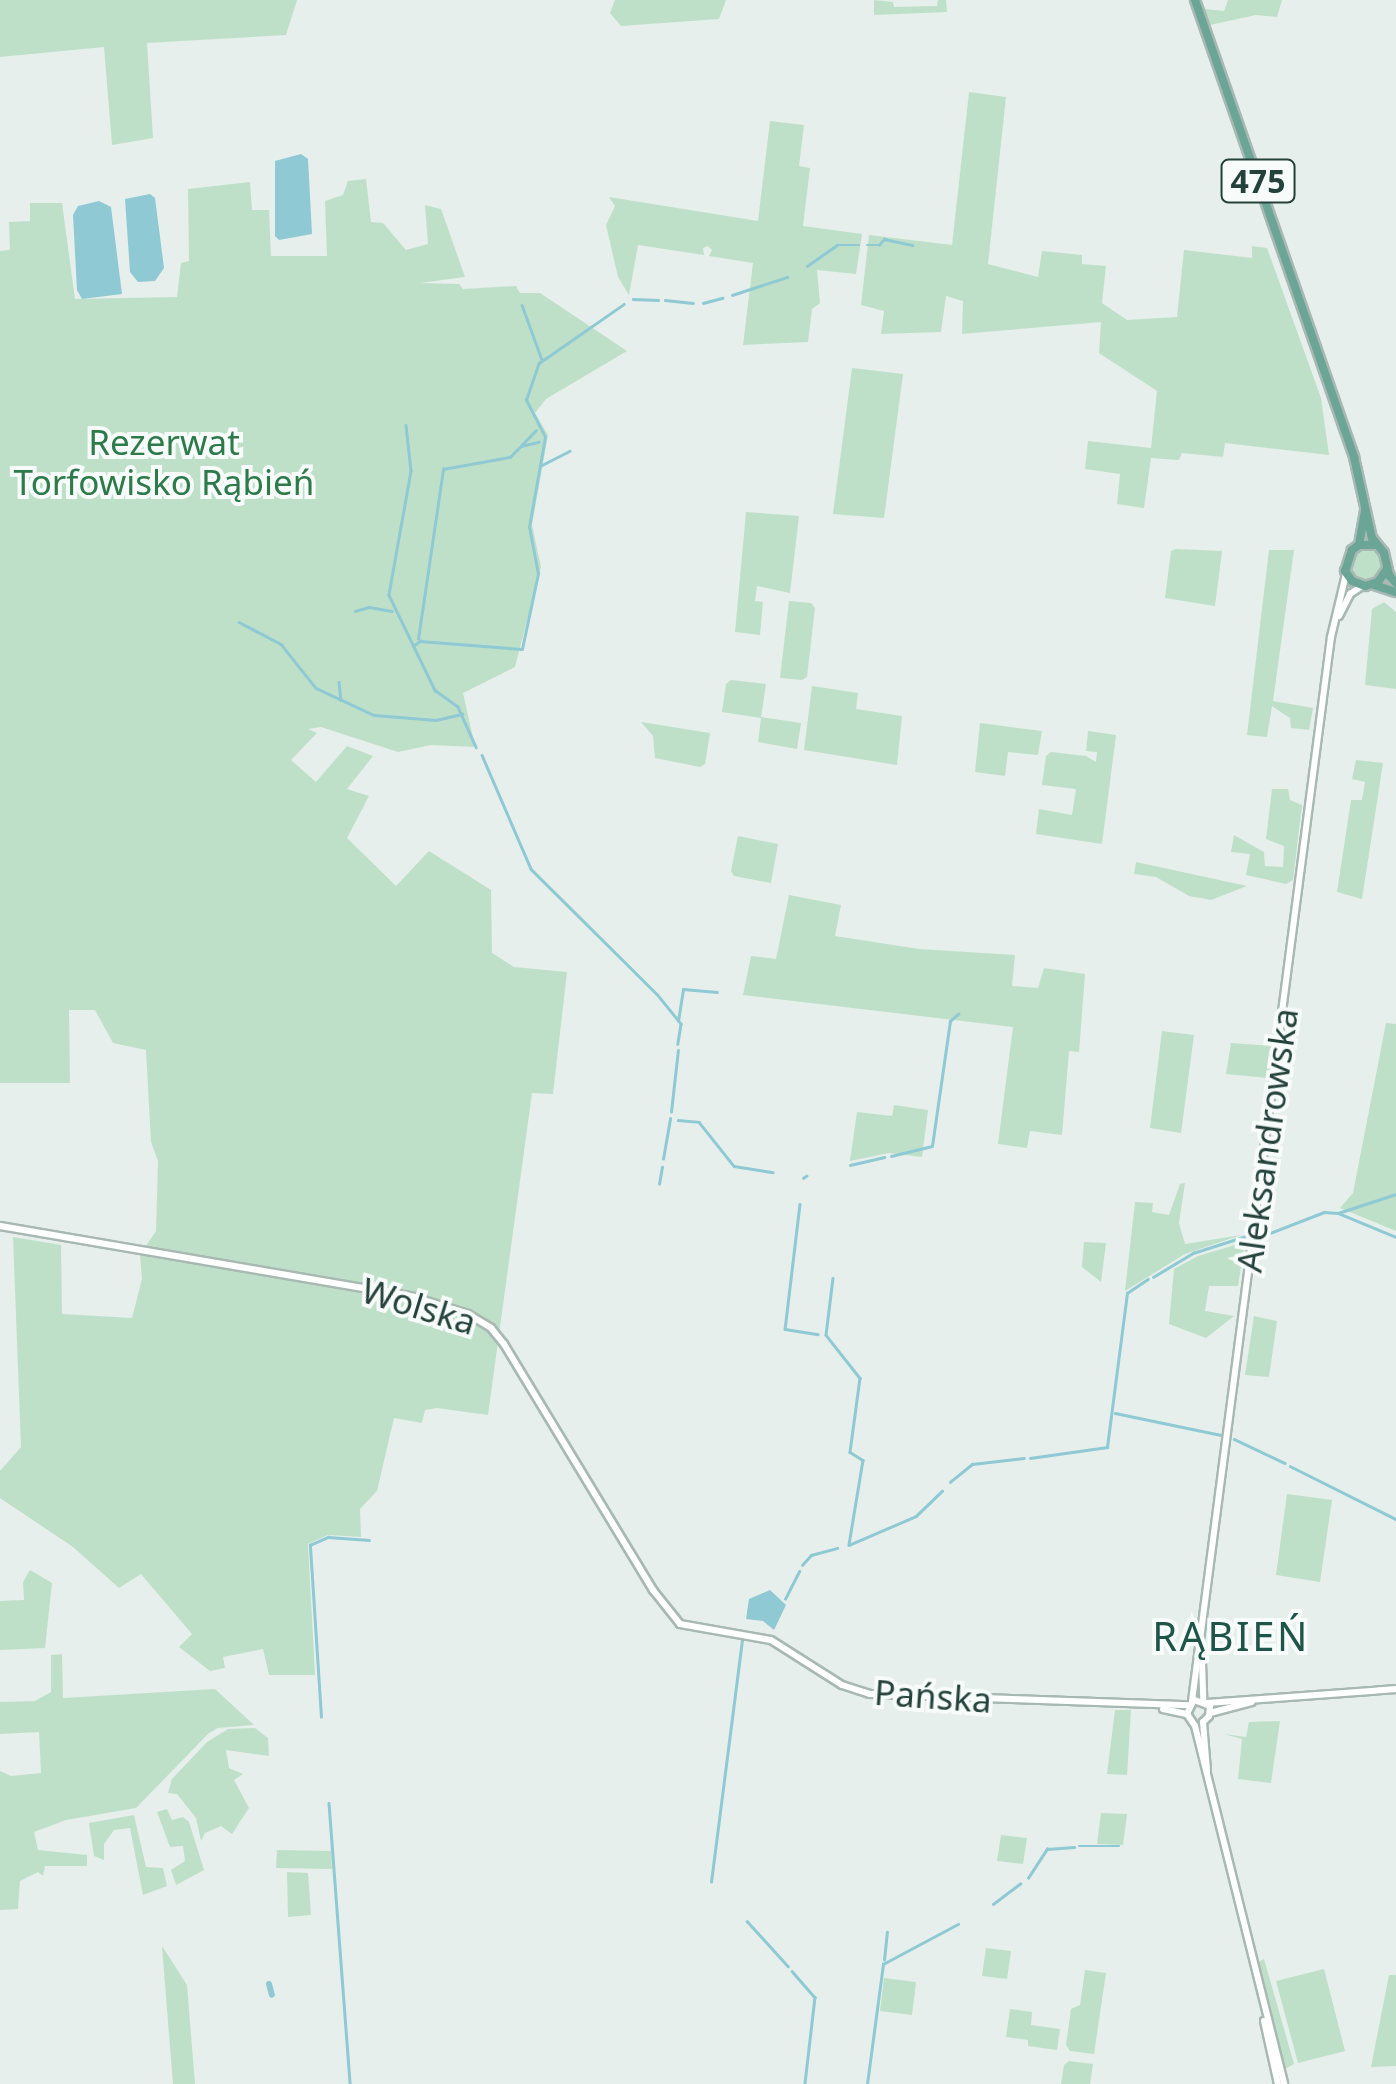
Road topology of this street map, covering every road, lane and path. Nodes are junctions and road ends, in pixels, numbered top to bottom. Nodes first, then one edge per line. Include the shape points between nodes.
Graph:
1 (1194, 0) edge
2 (1365, 507) junction
3 (1359, 544) junction
4 (1376, 545) junction
5 (1387, 566) junction
6 (1346, 574) junction
7 (1396, 582) edge
8 (1374, 585) junction
9 (1362, 586) junction
10 (1396, 592) edge
11 (1333, 626) junction
12 (0, 1226) edge
13 (680, 1624) joint
14 (1201, 1654) junction
15 (1396, 1689) edge
16 (1275, 1698) junction
17 (1205, 1702) junction
18 (1190, 1706) junction
19 (1210, 1713) junction
20 (1193, 1721) junction
21 (1203, 1722) junction
22 (1208, 1782) junction
23 (1281, 2084) edge

1 - 2 main road, 475 via 1354,457
2 - 3 main road, 475
2 - 4 main road, 475
3 - 4 main road
3 - 6 main road, 475 via 1346,559
4 - 5 main road, 475
5 - 7 main road
5 - 8 main road
6 - 9 main road
6 - 11 main road, Aleksandrowska / 475
8 - 9 main road
8 - 10 main road
9 - 11 main road, Aleksandrowska / 475 via 1350,594
11 - 14 main road, Aleksandrowska / 475
12 - 13 main road, Wolska via 414,1296 492,1328
13 - 18 main road, Pańska via 771,1640 862,1692
14 - 17 main road, Aleksandrowska / 475
14 - 18 main road, Aleksandrowska / 475
15 - 16 main road
16 - 17 main road, Pańska
16 - 19 main road
17 - 18 main road, Pańska
17 - 19 main road, 475
18 - 20 main road
19 - 21 main road
20 - 21 main road
20 - 22 main road
21 - 22 main road
22 - 23 main road

